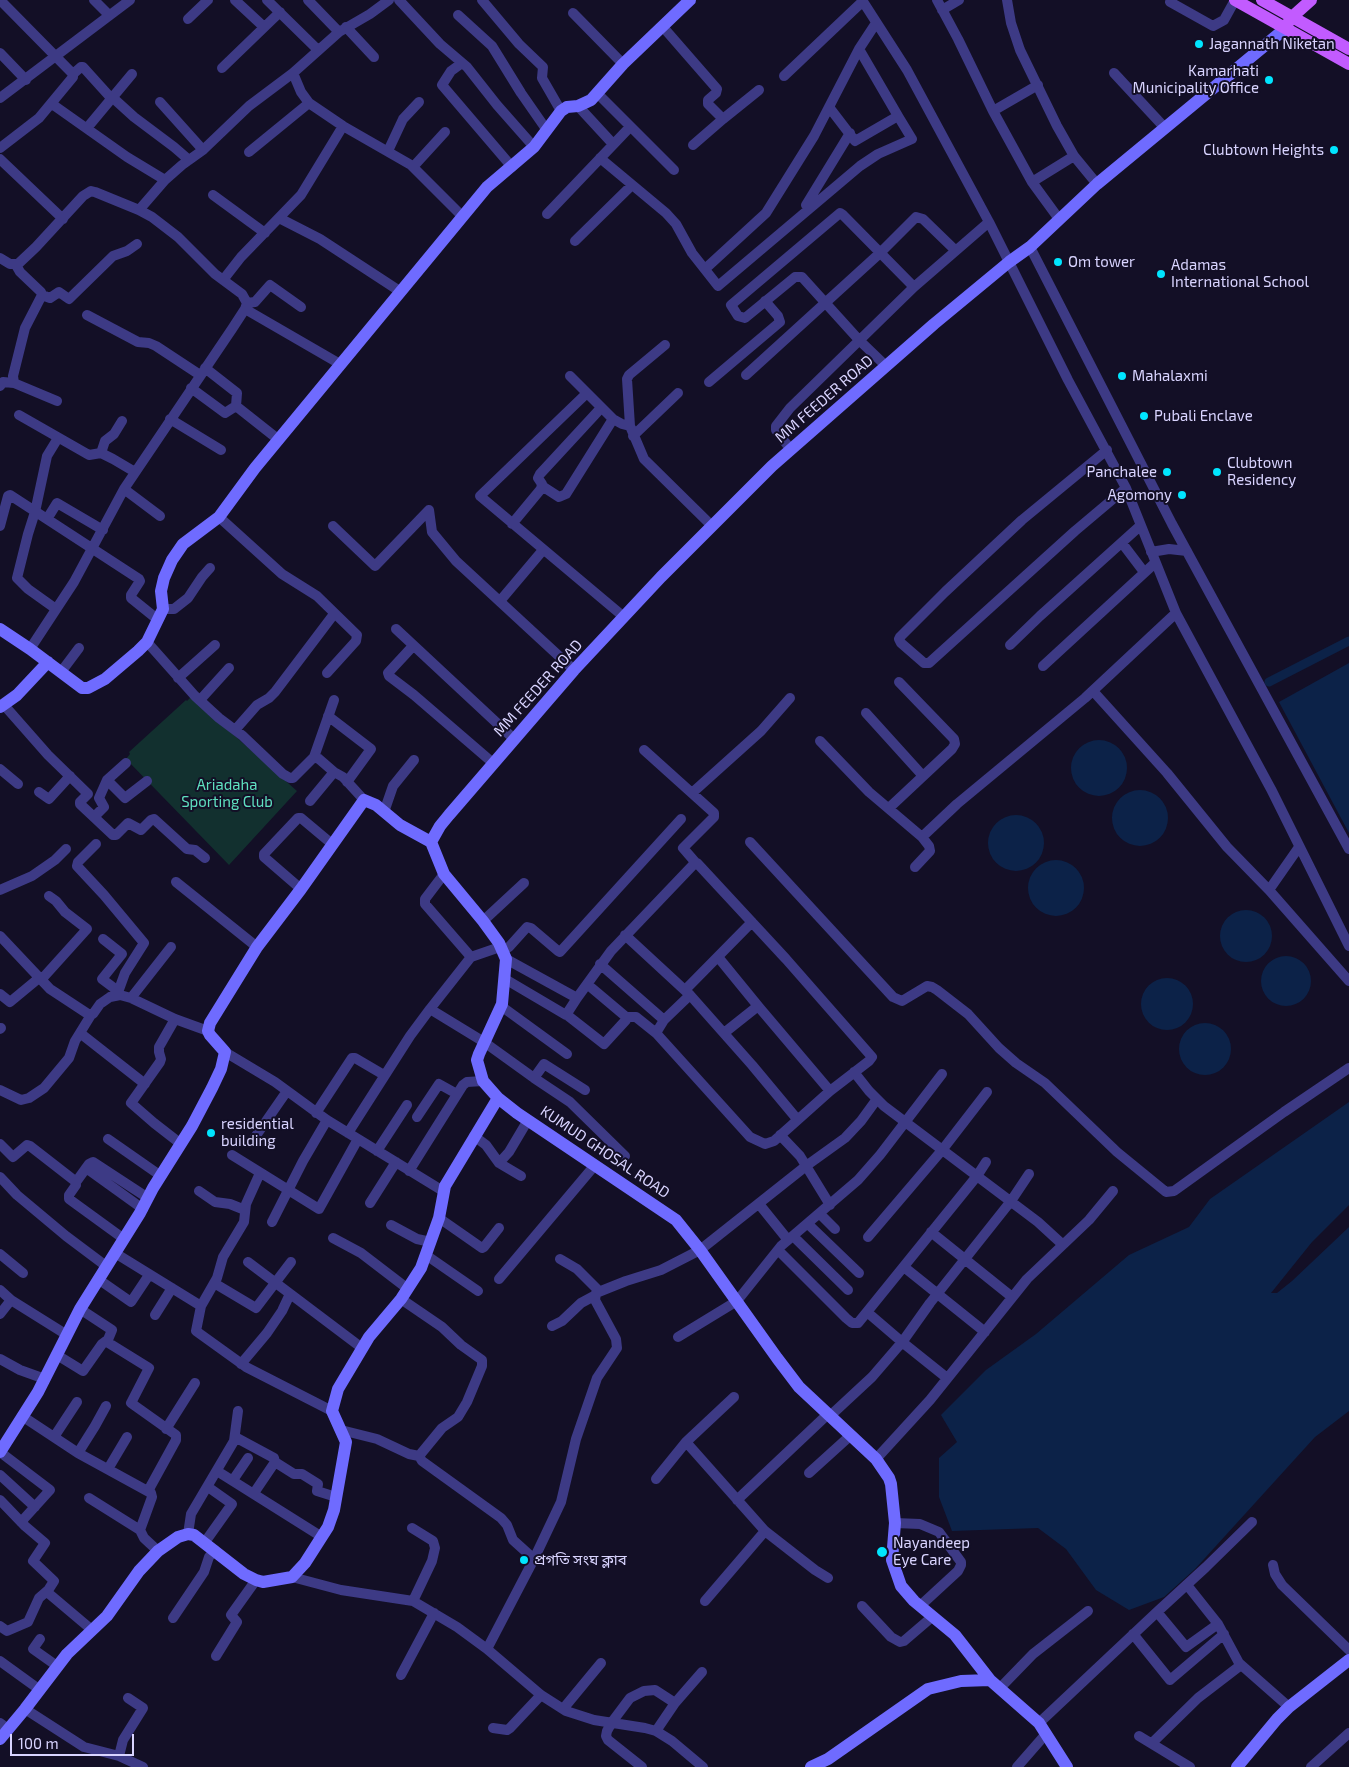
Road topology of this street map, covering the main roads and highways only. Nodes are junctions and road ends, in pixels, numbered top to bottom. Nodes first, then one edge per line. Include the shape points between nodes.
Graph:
1 (1235, 0) edge
2 (1262, 0) edge
3 (1311, 0) edge
4 (1289, 22) junction
5 (1349, 49) edge
6 (1349, 64) edge

1 - 4 main road
2 - 4 main road
3 - 4 main road
4 - 5 main road
4 - 6 main road

